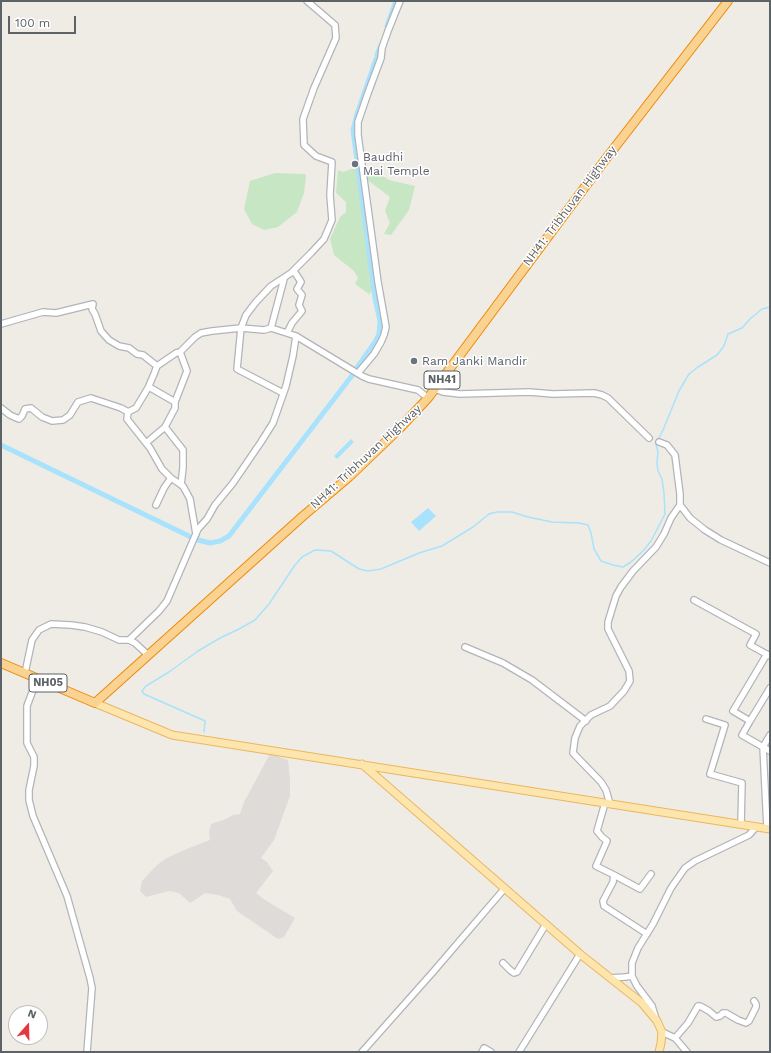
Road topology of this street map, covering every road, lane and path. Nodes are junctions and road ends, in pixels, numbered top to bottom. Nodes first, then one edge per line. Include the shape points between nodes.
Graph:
1 (306, 1) edge
2 (400, 1) edge
3 (728, 1) edge
4 (294, 271) junction
5 (284, 279) junction
6 (1, 324) edge
7 (241, 328) junction
8 (272, 328) junction
9 (287, 333) junction
10 (296, 336) junction
11 (180, 352) junction
12 (157, 366) junction
13 (358, 373) junction
14 (149, 387) junction
15 (435, 389) junction
16 (283, 393) junction
17 (428, 398) junction
18 (175, 402) junction
19 (1, 408) edge
20 (128, 412) junction
21 (165, 427) junction
22 (649, 438) dead end
23 (659, 442) dead end
24 (146, 443) junction
25 (171, 478) junction
26 (181, 485) junction
27 (156, 505) dead end
28 (680, 505) junction
29 (196, 534) junction
30 (770, 562) edge
31 (694, 600) dead end
32 (129, 640) junction
33 (465, 647) dead end
34 (148, 655) junction
35 (768, 655) edge
36 (1, 663) edge
37 (25, 673) junction
38 (37, 679) junction
39 (770, 688) edge
40 (95, 703) junction
41 (706, 719) dead end
42 (586, 721) junction
43 (750, 721) junction
44 (770, 735) edge
45 (763, 747) junction
46 (770, 751) edge
47 (362, 764) junction
48 (608, 803) junction
49 (741, 824) junction
50 (756, 827) junction
51 (769, 829) edge
52 (651, 874) dead end
53 (614, 875) junction
54 (505, 888) junction
55 (546, 924) junction
56 (647, 934) junction
57 (580, 954) junction
58 (503, 963) dead end
59 (632, 976) junction
60 (611, 978) junction
61 (754, 1000) dead end
62 (657, 1021) junction
63 (662, 1032) junction
64 (675, 1038) junction
65 (87, 1052) edge
66 (362, 1052) edge
67 (482, 1052) edge
68 (491, 1052) edge
69 (519, 1052) edge
70 (658, 1052) edge
71 (687, 1052) edge

1 - 4 street via 335,25 336,38 303,119 304,145 316,156 332,162 332,220 324,239
2 - 13 street via 358,122 386,327 374,354
3 - 15 highway, NH41: Tribhuvan Highway / NH41 via 605,160
4 - 5 street
4 - 9 street via 301,282 297,289 302,295 299,305 302,311
5 - 7 street via 271,286 256,302 246,315
5 - 8 street
6 - 12 street via 42,312 56,313 93,304 92,309 101,330 109,340 143,355
7 - 8 street
7 - 11 street via 201,334
7 - 16 street via 237,369
8 - 9 street
9 - 10 street
10 - 13 street
10 - 16 street
11 - 12 street
11 - 18 street via 187,371
12 - 14 street
13 - 17 street via 369,379 418,390
14 - 18 street
14 - 20 street via 136,408
15 - 17 highway, NH41: Tribhuvan Highway / NH41
15 - 22 street via 460,394 602,394
16 - 29 street via 274,422
17 - 34 highway, NH41: Tribhuvan Highway / NH41 via 349,477
18 - 21 street via 175,408
19 - 20 street via 19,419 25,409 31,408 52,421 63,420 70,415 78,402 91,398
20 - 24 street via 127,419
21 - 24 street
21 - 26 street via 183,450
23 - 28 street via 668,445 675,455
24 - 25 street via 162,469
25 - 26 street
25 - 27 street
26 - 29 street via 190,498
28 - 30 street via 690,518 705,530
28 - 42 street via 656,547 621,587 608,622 608,629 629,671 630,681 610,706
29 - 32 street via 167,601
31 - 35 street via 756,634 750,644
32 - 34 street
32 - 37 street via 119,640 85,627 51,624 39,630 32,640
33 - 42 street via 532,680
34 - 40 highway, NH41: Tribhuvan Highway / NH41
35 - 43 street via 733,711
36 - 37 highway, NH05
37 - 38 highway, NH05
38 - 40 highway, NH05
38 - 65 street via 27,706 27,743 34,757 29,800 33,816 67,896 90,978 92,988
39 - 43 street
40 - 47 main road, NH05 via 172,734
41 - 49 street via 724,725 710,774 742,784
42 - 48 street via 580,726 575,738 573,753 601,782 606,790
43 - 45 street via 742,735
44 - 45 street
45 - 46 street
45 - 51 street
47 - 48 main road, NH05
47 - 54 main road
48 - 49 main road, NH05
48 - 53 street via 597,831 607,841 596,866
49 - 50 main road, NH05
50 - 51 main road, NH05
50 - 56 street via 749,835 694,861 685,868 671,888
52 - 53 street via 640,889
53 - 56 street via 603,901 604,906
54 - 55 main road
54 - 66 street
55 - 57 main road
55 - 58 street via 517,972 514,973
56 - 59 street via 632,963
57 - 60 main road
57 - 69 street
59 - 60 street
59 - 62 street via 652,1006
60 - 62 main road via 642,1003
61 - 64 street via 756,1007 746,1023 726,1012 716,1017 698,1006
62 - 63 main road
63 - 64 street
63 - 70 main road
64 - 71 street
67 - 68 street via 484,1048

